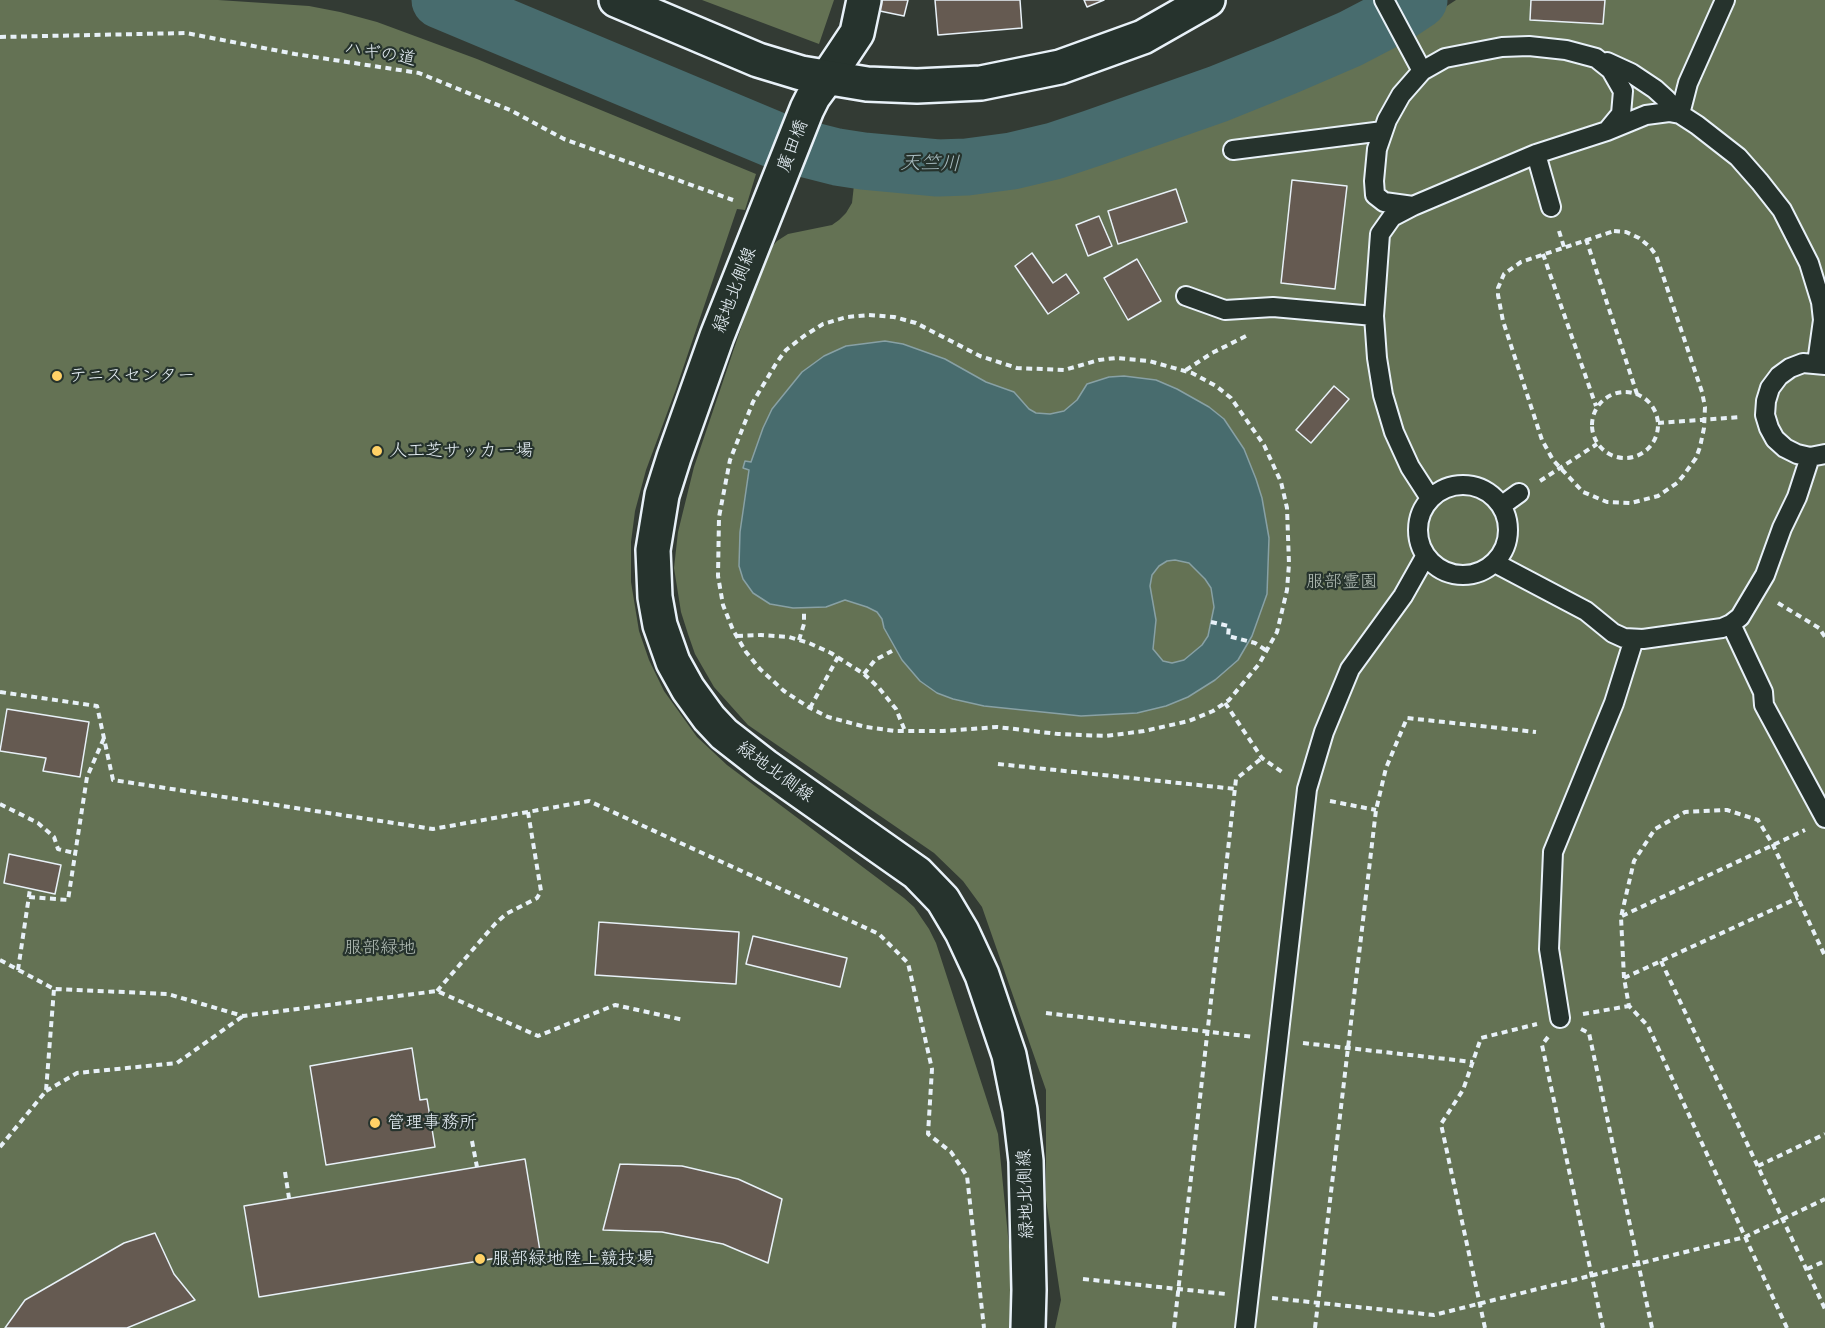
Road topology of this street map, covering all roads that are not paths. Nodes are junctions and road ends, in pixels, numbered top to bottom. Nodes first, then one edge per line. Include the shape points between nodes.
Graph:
1 (616, 0) edge
2 (864, 0) edge
3 (1208, 0) edge
4 (1384, 0) edge
5 (1725, 0) edge
6 (1596, 58) junction
7 (1422, 71) junction
8 (827, 78) junction
9 (1680, 114) junction
10 (1383, 131) junction
11 (1607, 131) junction
12 (1233, 150) dead end
13 (1536, 154) junction
14 (778, 183) joint
15 (1375, 195) junction
16 (1413, 206) junction
17 (1551, 207) dead end
18 (1378, 246) junction
19 (1186, 297) dead end
20 (1374, 316) junction
21 (1821, 364) edge
22 (1818, 455) edge
23 (1519, 493) dead end
24 (1430, 498) junction
25 (1501, 506) junction
26 (1425, 557) junction
27 (1495, 563) junction
28 (1731, 624) junction
29 (1634, 639) junction
30 (1820, 822) edge
31 (1560, 1018) road end
32 (1028, 1328) edge
33 (1245, 1328) edge

1 - 8 street via 758,60
2 - 8 street via 857,33
3 - 8 street via 1143,37 1060,67 1014,78 917,86
4 - 7 lane
5 - 9 lane via 1688,83
6 - 7 lane via 1540,46 1502,46 1445,58
6 - 9 lane via 1631,73
6 - 11 lane via 1611,70 1623,91 1621,114
7 - 10 lane via 1401,95
8 - 14 street, 廣田橋 via 813,97
9 - 11 lane via 1646,115
9 - 21 lane via 1743,163 1790,225 1809,262 1821,302
10 - 12 lane
10 - 15 lane via 1377,149
11 - 13 lane
13 - 16 lane
13 - 17 lane
14 - 32 street, 緑地北側線 via 717,336 662,495 652,576 658,613 684,683 724,734 911,867 936,892 962,932 982,975 1006,1045 1020,1110 1026,1161
15 - 16 lane via 1384,202
15 - 18 lane
16 - 18 lane via 1388,221
18 - 20 lane
19 - 20 lane via 1225,310 1273,307
20 - 24 lane via 1383,394 1394,432
21 - 22 lane via 1803,363 1779,376 1757,416 1775,439 1797,454
22 - 28 lane via 1777,541 1772,561 1740,616
23 - 25 lane
24 - 25 lane via 1450,486 1462,485 1484,490
24 - 26 lane via 1418,520 1419,546
25 - 27 lane via 1507,518 1507,542
26 - 27 lane via 1451,575 1482,572
26 - 33 lane via 1403,596 1350,669 1324,732 1307,789
27 - 29 lane via 1586,610 1617,636
28 - 29 lane via 1700,633
28 - 30 lane via 1763,692 1764,705
29 - 31 lane via 1614,703 1553,852 1548,949

